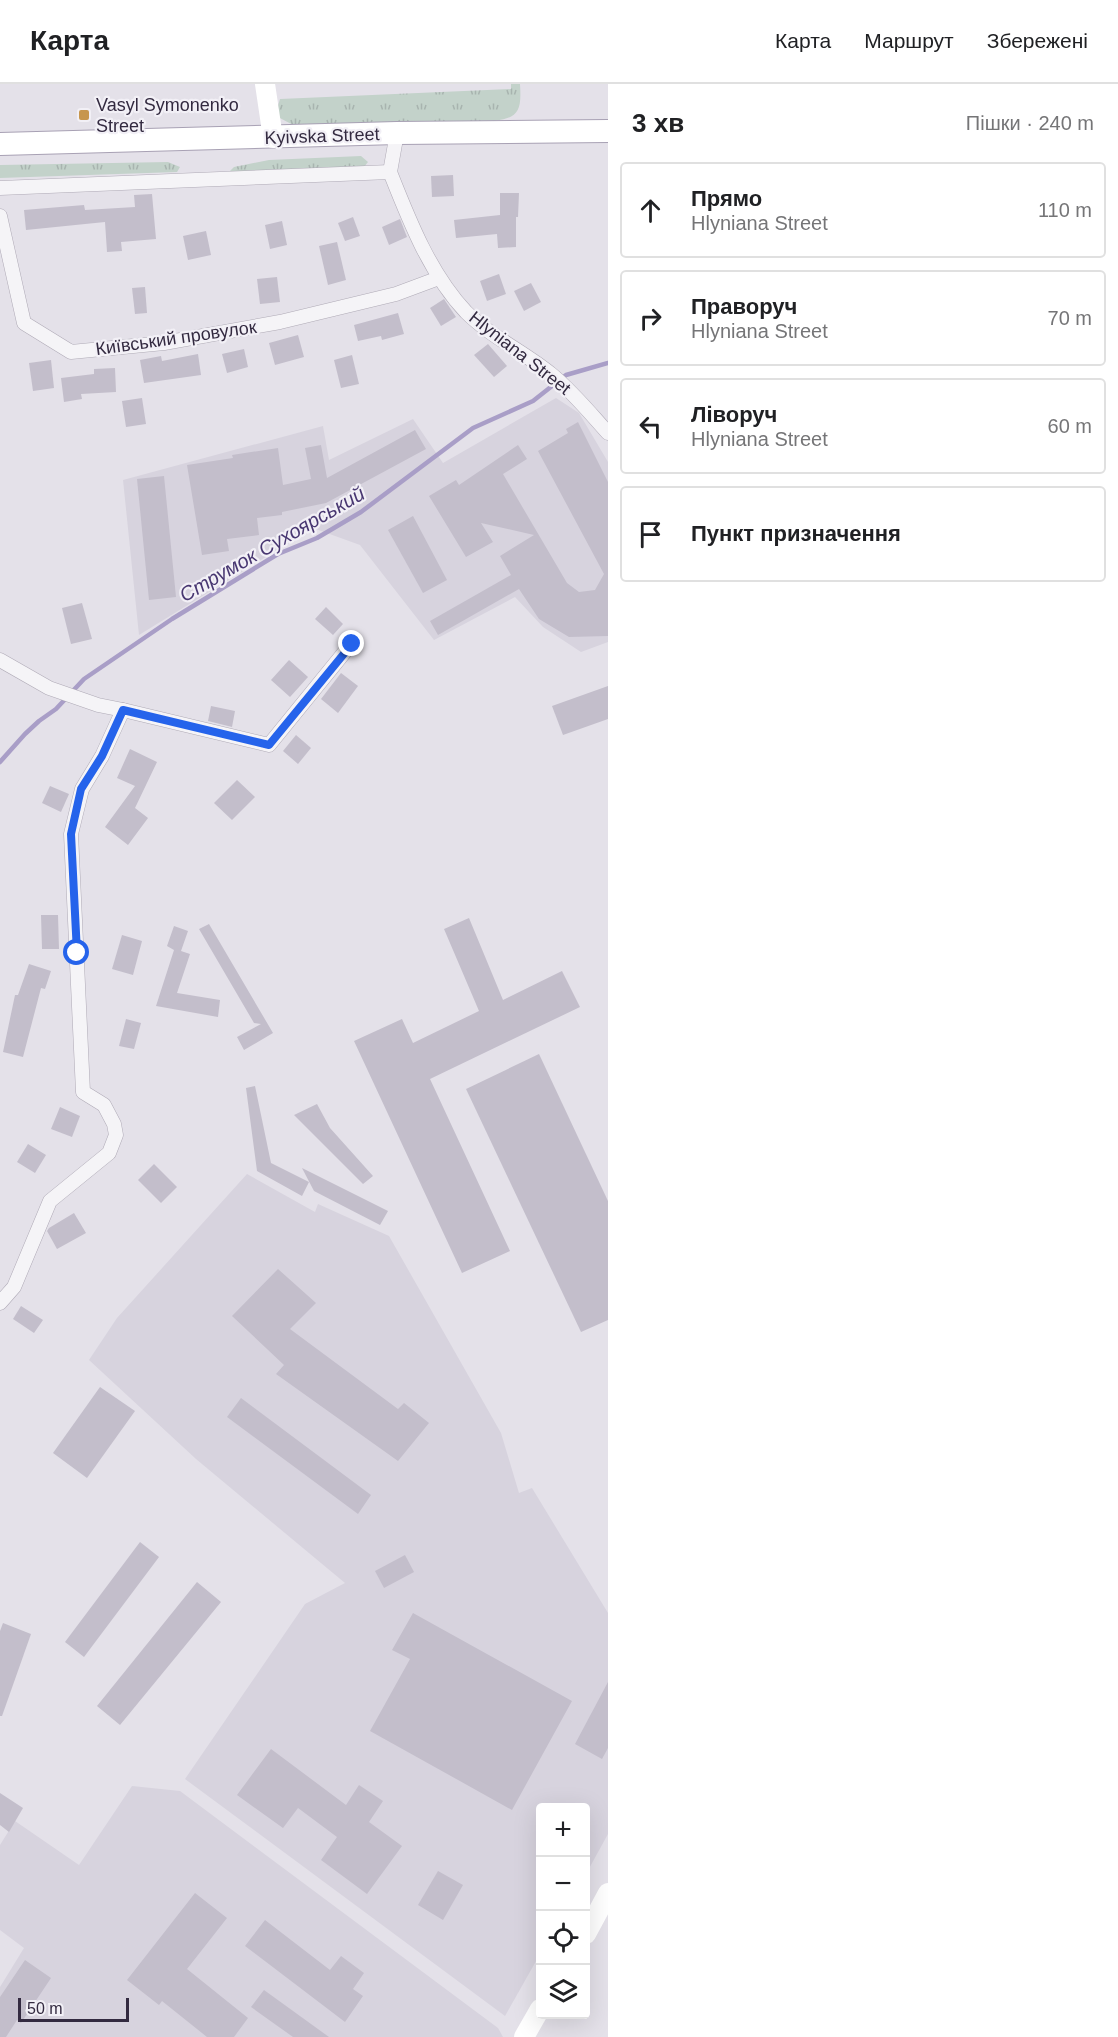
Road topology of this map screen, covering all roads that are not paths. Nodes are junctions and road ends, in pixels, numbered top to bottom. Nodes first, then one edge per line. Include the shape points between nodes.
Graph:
1 (265, 84) edge
2 (608, 131) edge
3 (397, 134) junction
4 (273, 138) junction
5 (0, 144) edge
6 (390, 172) junction
7 (0, 188) edge
8 (0, 216) edge
9 (439, 278) junction
10 (608, 433) edge
11 (352, 644) dead end
12 (0, 660) edge
13 (123, 710) junction
14 (0, 1303) edge
15 (608, 1893) edge
16 (590, 1925) edge
17 (536, 2016) edge
18 (524, 2037) edge

1 - 4 street
2 - 3 main road, Kyivska Street
3 - 4 main road, Kyivska Street
3 - 6 street
4 - 5 main road, Kyivska Street
6 - 7 street
6 - 9 street, Hlyniana Street
8 - 9 street, Київський провулок via 24,323 70,352 165,343 280,322 396,294
9 - 10 street, Hlyniana Street via 467,312 551,374
11 - 13 street via 269,745
12 - 13 street via 50,688
13 - 14 street via 102,756 81,789 71,834 83,1092 104,1105 116,1135 109,1153 50,1201 14,1287
15 - 16 street
17 - 18 street

